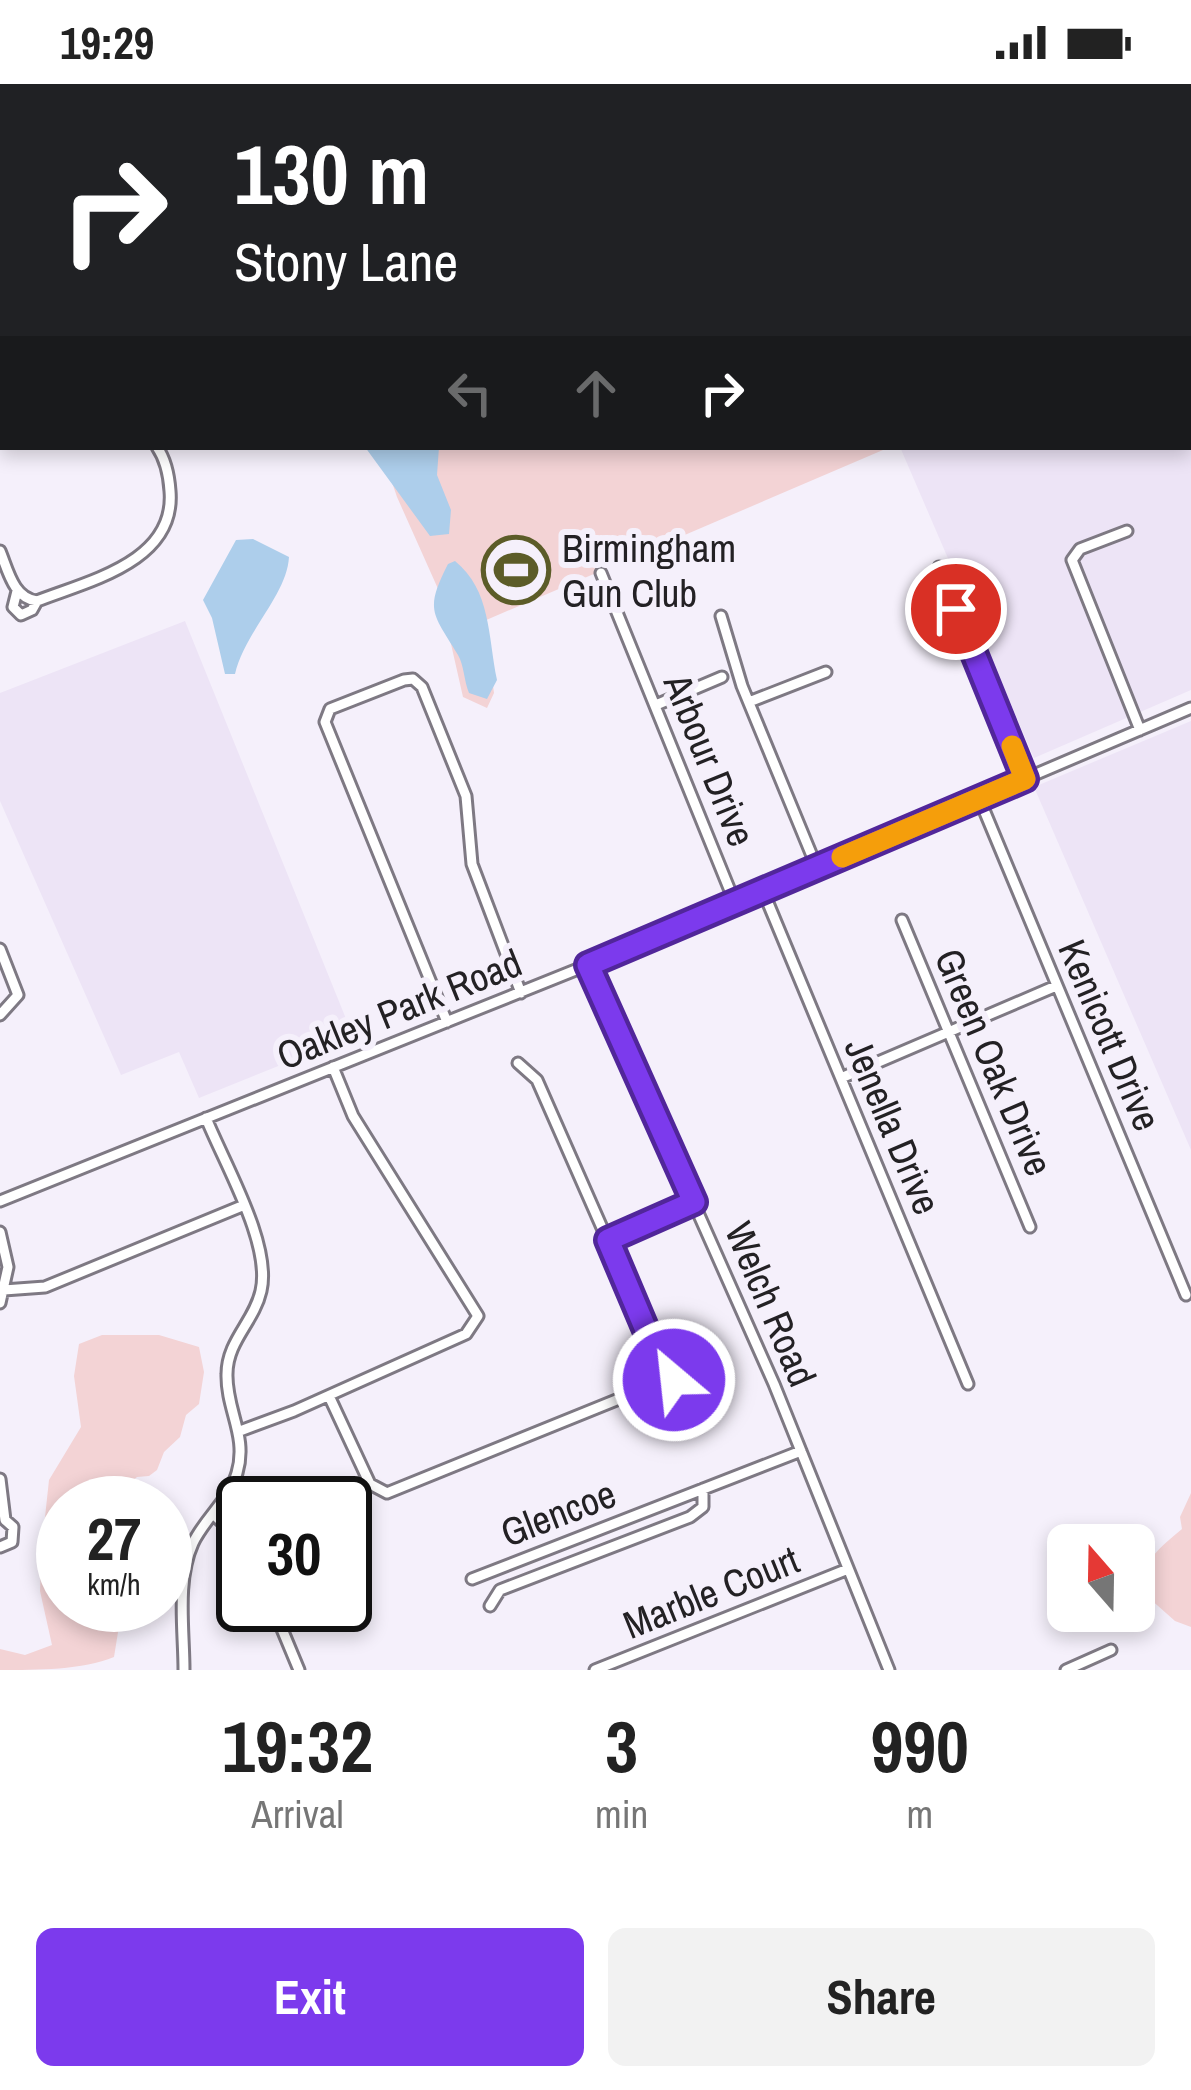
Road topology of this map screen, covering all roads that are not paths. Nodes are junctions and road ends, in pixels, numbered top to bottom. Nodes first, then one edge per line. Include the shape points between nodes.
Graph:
1 (158, 450) edge
2 (1126, 530) dead end
3 (0, 550) edge
4 (939, 567) dead end
5 (601, 572) dead end
6 (721, 616) dead end
7 (826, 672) dead end
8 (722, 677) dead end
9 (749, 702) junction
10 (656, 705) junction
11 (1191, 708) edge
12 (1140, 730) junction
13 (1025, 779) junction
14 (979, 799) junction
15 (817, 868) junction
16 (763, 891) junction
17 (735, 903) junction
18 (902, 920) dead end
19 (0, 949) edge
20 (588, 965) junction
21 (1056, 986) junction
22 (521, 993) junction
23 (0, 1015) edge
24 (446, 1022) junction
25 (949, 1032) junction
26 (518, 1063) dead end
27 (333, 1067) junction
28 (841, 1078) junction
29 (206, 1118) junction
30 (0, 1201) edge
31 (694, 1202) junction
32 (242, 1206) junction
33 (1030, 1227) dead end
34 (0, 1232) edge
35 (608, 1240) junction
36 (4, 1290) junction
37 (1186, 1295) dead end
38 (0, 1303) edge
39 (968, 1384) dead end
40 (329, 1396) junction
41 (240, 1430) junction
42 (801, 1451) junction
43 (0, 1479) edge
44 (703, 1490) junction
45 (213, 1514) junction
46 (216, 1517) edge
47 (2, 1520) edge
48 (0, 1547) edge
49 (848, 1569) junction
50 (472, 1579) dead end
51 (490, 1606) dead end
52 (283, 1632) edge
53 (1111, 1651) dead end
54 (184, 1670) edge
55 (299, 1670) edge
56 (595, 1670) edge
57 (889, 1670) edge
58 (1066, 1670) edge

1 - 3 street via 172,508 158,538 123,567 32,604 17,591
2 - 12 street via 1072,560
4 - 13 street
5 - 10 street, Arbour Drive
6 - 9 street
7 - 9 street
8 - 10 street
9 - 15 street
10 - 17 street, Arbour Drive
11 - 12 street, Oakley Park Road
12 - 13 street, Oakley Park Road
13 - 14 street, Oakley Park Road
14 - 15 street, Oakley Park Road
14 - 21 street, Kenicott Drive
15 - 16 street, Oakley Park Road
16 - 17 street, Oakley Park Road
16 - 28 street, Jenella Drive
17 - 20 street, Oakley Park Road
18 - 25 street, Green Oak Drive
19 - 23 street via 18,995
20 - 22 street, Oakley Park Road
20 - 31 street, Welch Road
21 - 25 street
21 - 37 street, Kenicott Drive
22 - 24 street, Oakley Park Road
22 - 24 street via 472,864 466,796 419,683 404,680 325,716
24 - 27 street, Oakley Park Road
25 - 28 street
25 - 33 street, Green Oak Drive
26 - 35 street via 537,1080
27 - 29 street, Oakley Park Road
27 - 40 street via 353,1116 478,1316 466,1334
28 - 39 street, Jenella Drive
29 - 30 street, Oakley Park Road
29 - 32 street
31 - 35 street
31 - 42 street, Welch Road
32 - 36 street via 45,1287
32 - 41 street via 263,1276 228,1360
34 - 36 street
35 - 40 street via 660,1363 651,1386 387,1493 370,1484
36 - 38 street
40 - 41 street
41 - 45 street via 236,1476
42 - 44 street, Glencoe
42 - 49 street, Welch Road
43 - 47 street
44 - 50 street, Glencoe
44 - 51 street via 698,1513 500,1590
45 - 46 street
45 - 54 street via 187,1562
47 - 48 street via 15,1536
49 - 56 street, Marble Court
49 - 57 street, Welch Road
52 - 55 street
53 - 58 street

